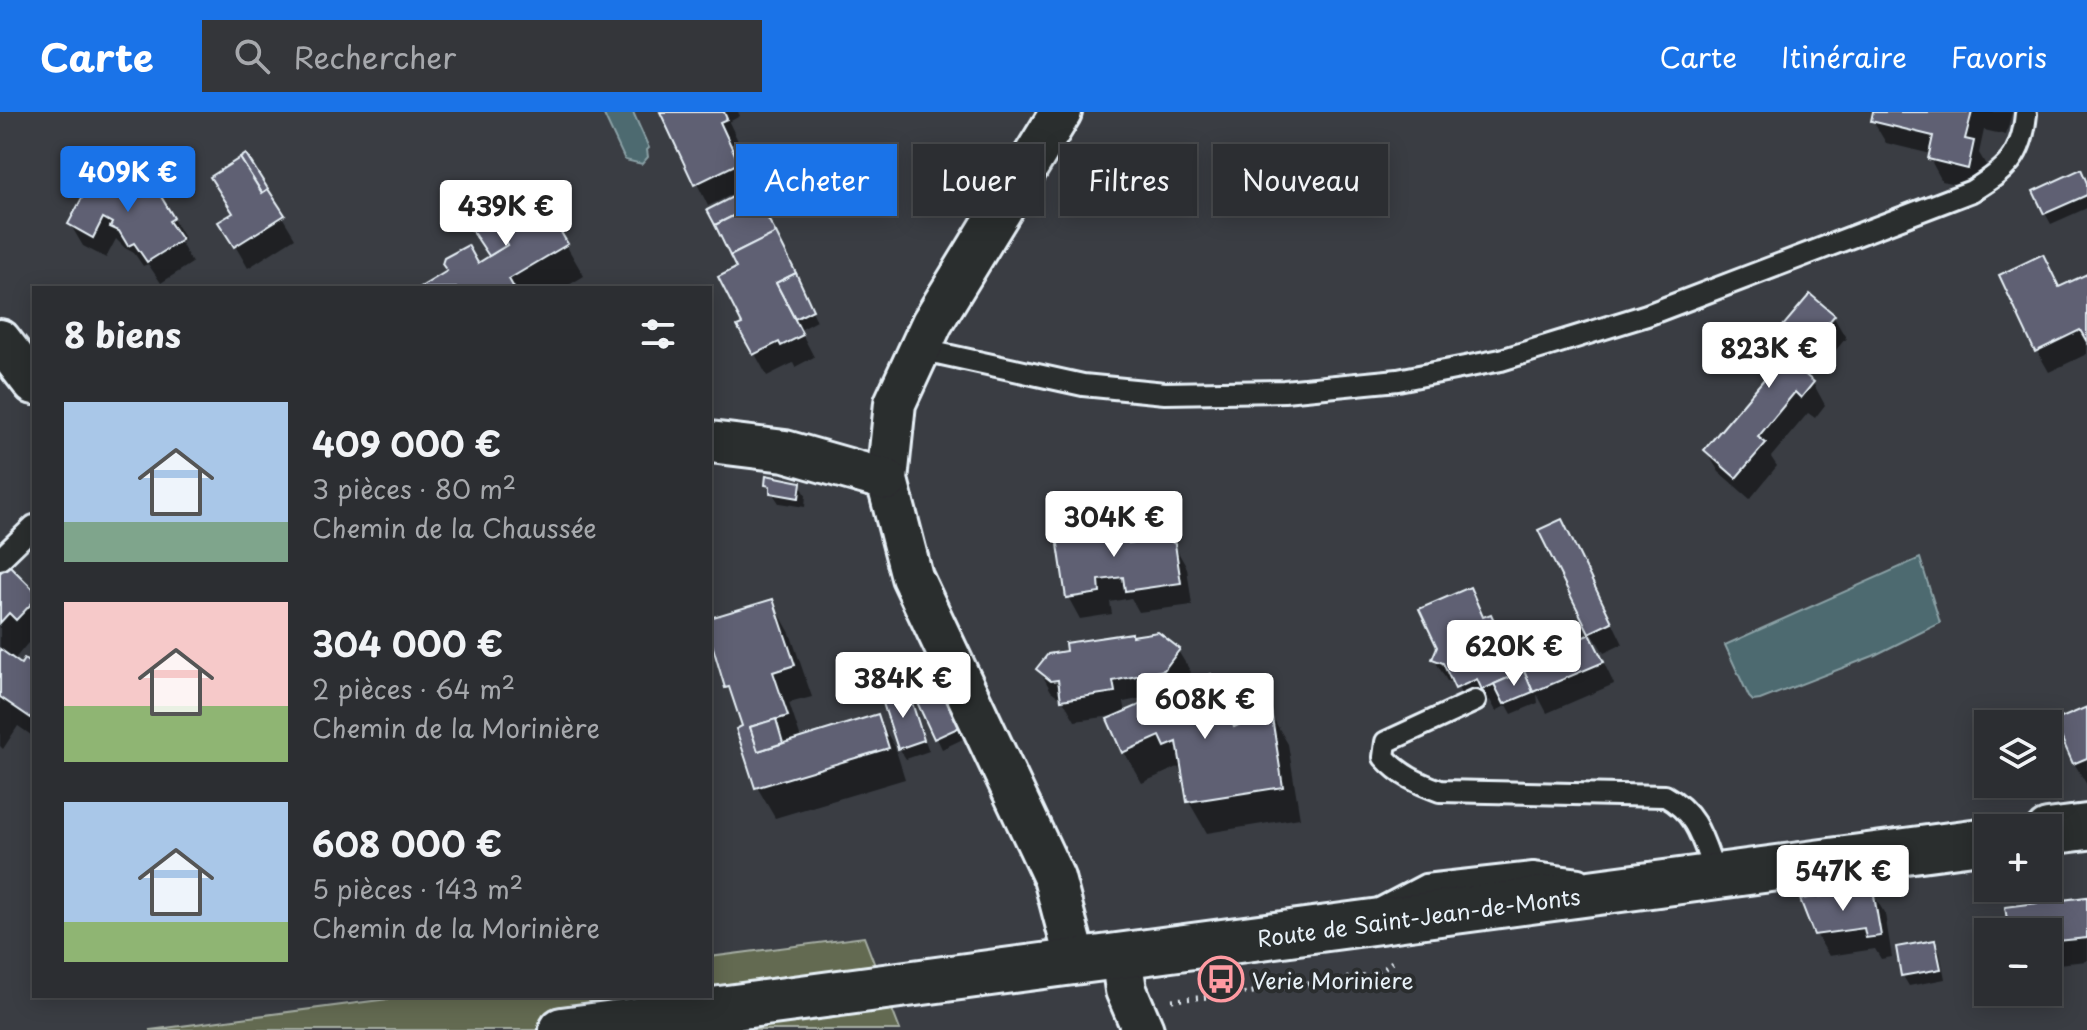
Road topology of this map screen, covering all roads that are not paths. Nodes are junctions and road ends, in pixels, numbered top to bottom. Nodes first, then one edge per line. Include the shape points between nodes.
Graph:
1 (1061, 112) edge
2 (2026, 114) dead end
3 (0, 340) edge
4 (919, 349) junction
5 (32, 381) edge
6 (712, 442) edge
7 (887, 480) junction
8 (32, 528) edge
9 (0, 559) edge
10 (1475, 701) dead end
11 (2087, 827) edge
12 (2062, 830) edge
13 (1974, 842) edge
14 (1716, 876) junction
15 (1121, 955) junction
16 (1076, 961) junction
17 (562, 1030) edge
18 (1143, 1030) edge

1 - 4 street
2 - 4 lane via 2016,154 2000,174 1972,191 1647,315 1501,360 1398,380 1284,391 1165,393 1083,385
3 - 5 street
4 - 7 street via 895,403
6 - 7 street via 785,451
7 - 16 street via 912,577 1054,878
8 - 9 lane
10 - 14 lane via 1386,742 1384,757 1396,770 1440,791 1665,796 1694,819
11 - 12 main road
13 - 14 main road, Route de Saint-Jean-de-Monts
14 - 15 main road, Route de Saint-Jean-de-Monts
15 - 16 main road, Route de Saint-Jean-de-Monts
15 - 18 street via 1126,990
16 - 17 main road, Route de Saint-Jean-de-Monts

